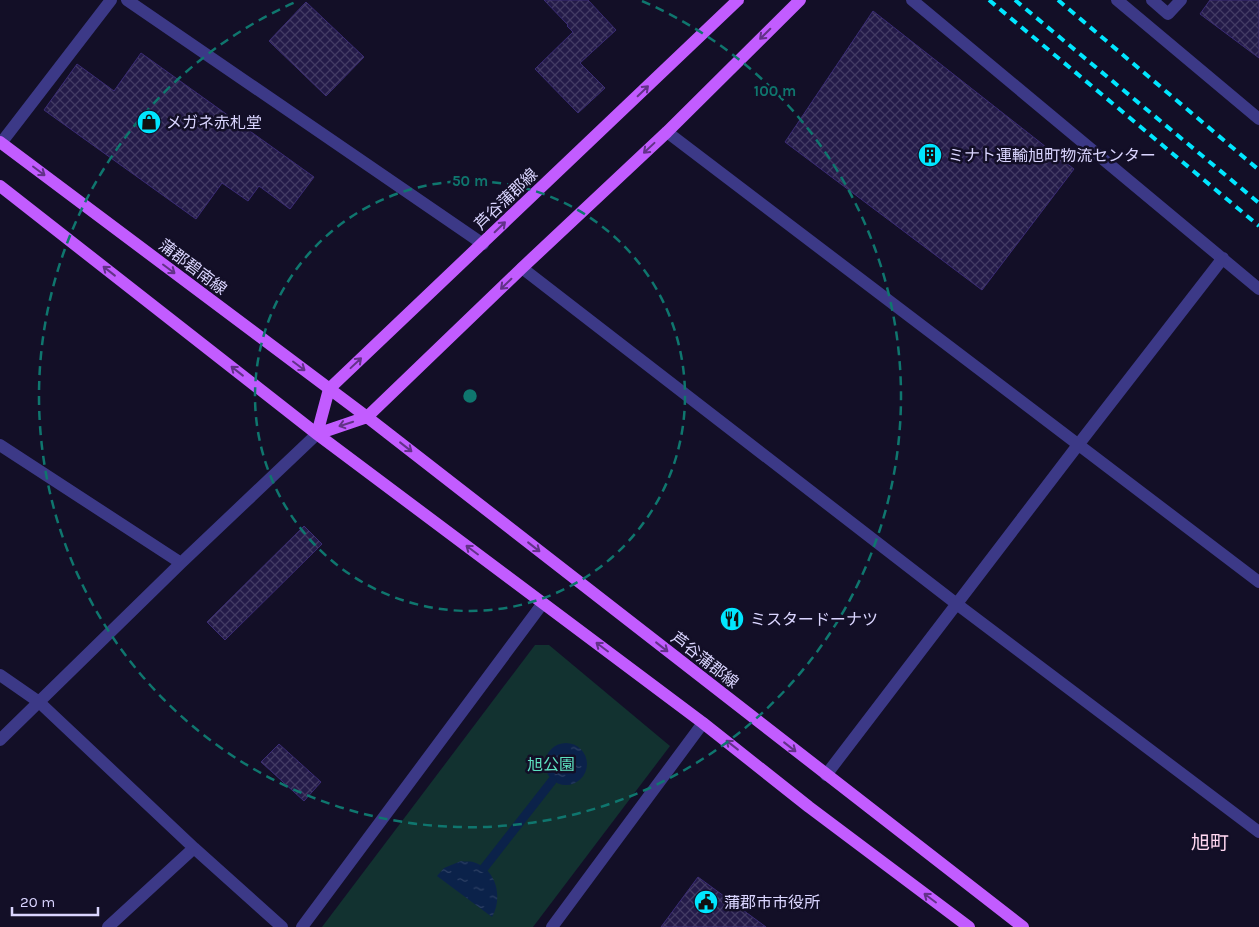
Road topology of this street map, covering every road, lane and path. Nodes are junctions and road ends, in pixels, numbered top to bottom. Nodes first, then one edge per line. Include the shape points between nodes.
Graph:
1 (111, 0) edge
2 (127, 0) edge
3 (738, 0) edge
4 (800, 0) edge
5 (912, 0) edge
6 (1117, 0) edge
7 (1152, 0) edge
8 (1181, 0) edge
9 (1259, 118) edge
10 (667, 132) junction
11 (1, 142) edge
12 (0, 186) edge
13 (483, 244) junction
14 (1223, 258) junction
15 (522, 268) junction
16 (1259, 289) edge
17 (330, 389) junction
18 (367, 418) junction
19 (317, 434) junction
20 (0, 445) edge
21 (1078, 445) junction
22 (181, 563) junction
23 (1259, 582) edge
24 (543, 603) junction
25 (958, 605) junction
26 (0, 675) edge
27 (39, 702) junction
28 (703, 723) junction
29 (0, 740) edge
30 (826, 775) junction
31 (1259, 832) edge
32 (194, 848) junction
33 (108, 927) edge
34 (282, 927) edge
35 (302, 927) edge
36 (552, 927) edge
37 (969, 927) edge
38 (1023, 927) edge

1 - 11 street
2 - 13 street
13 -> 3 main road, 芦谷蒲郡線
4 -> 10 main road
5 - 14 street
6 - 9 street
7 - 8 street via 1168,14
10 -> 15 main road
10 - 21 street
11 -> 17 main road, 蒲郡碧南線
19 -> 12 main road
17 -> 13 main road, 芦谷蒲郡線
14 - 16 street
14 - 21 street
15 -> 18 main road
15 - 25 street
17 - 18 main road, 蒲郡碧南線
17 - 19 main road
18 -> 19 main road
18 -> 30 main road, 芦谷蒲郡線
19 - 22 street
24 -> 19 main road
20 - 22 street
21 - 23 street
21 - 25 street
22 - 27 street
28 -> 24 main road
24 - 35 street
25 - 30 street
25 - 31 street
26 - 27 street
27 - 29 street
27 - 32 street
28 - 36 street
37 -> 28 main road
30 - 38 main road, 芦谷蒲郡線
32 - 33 street
32 - 34 street

